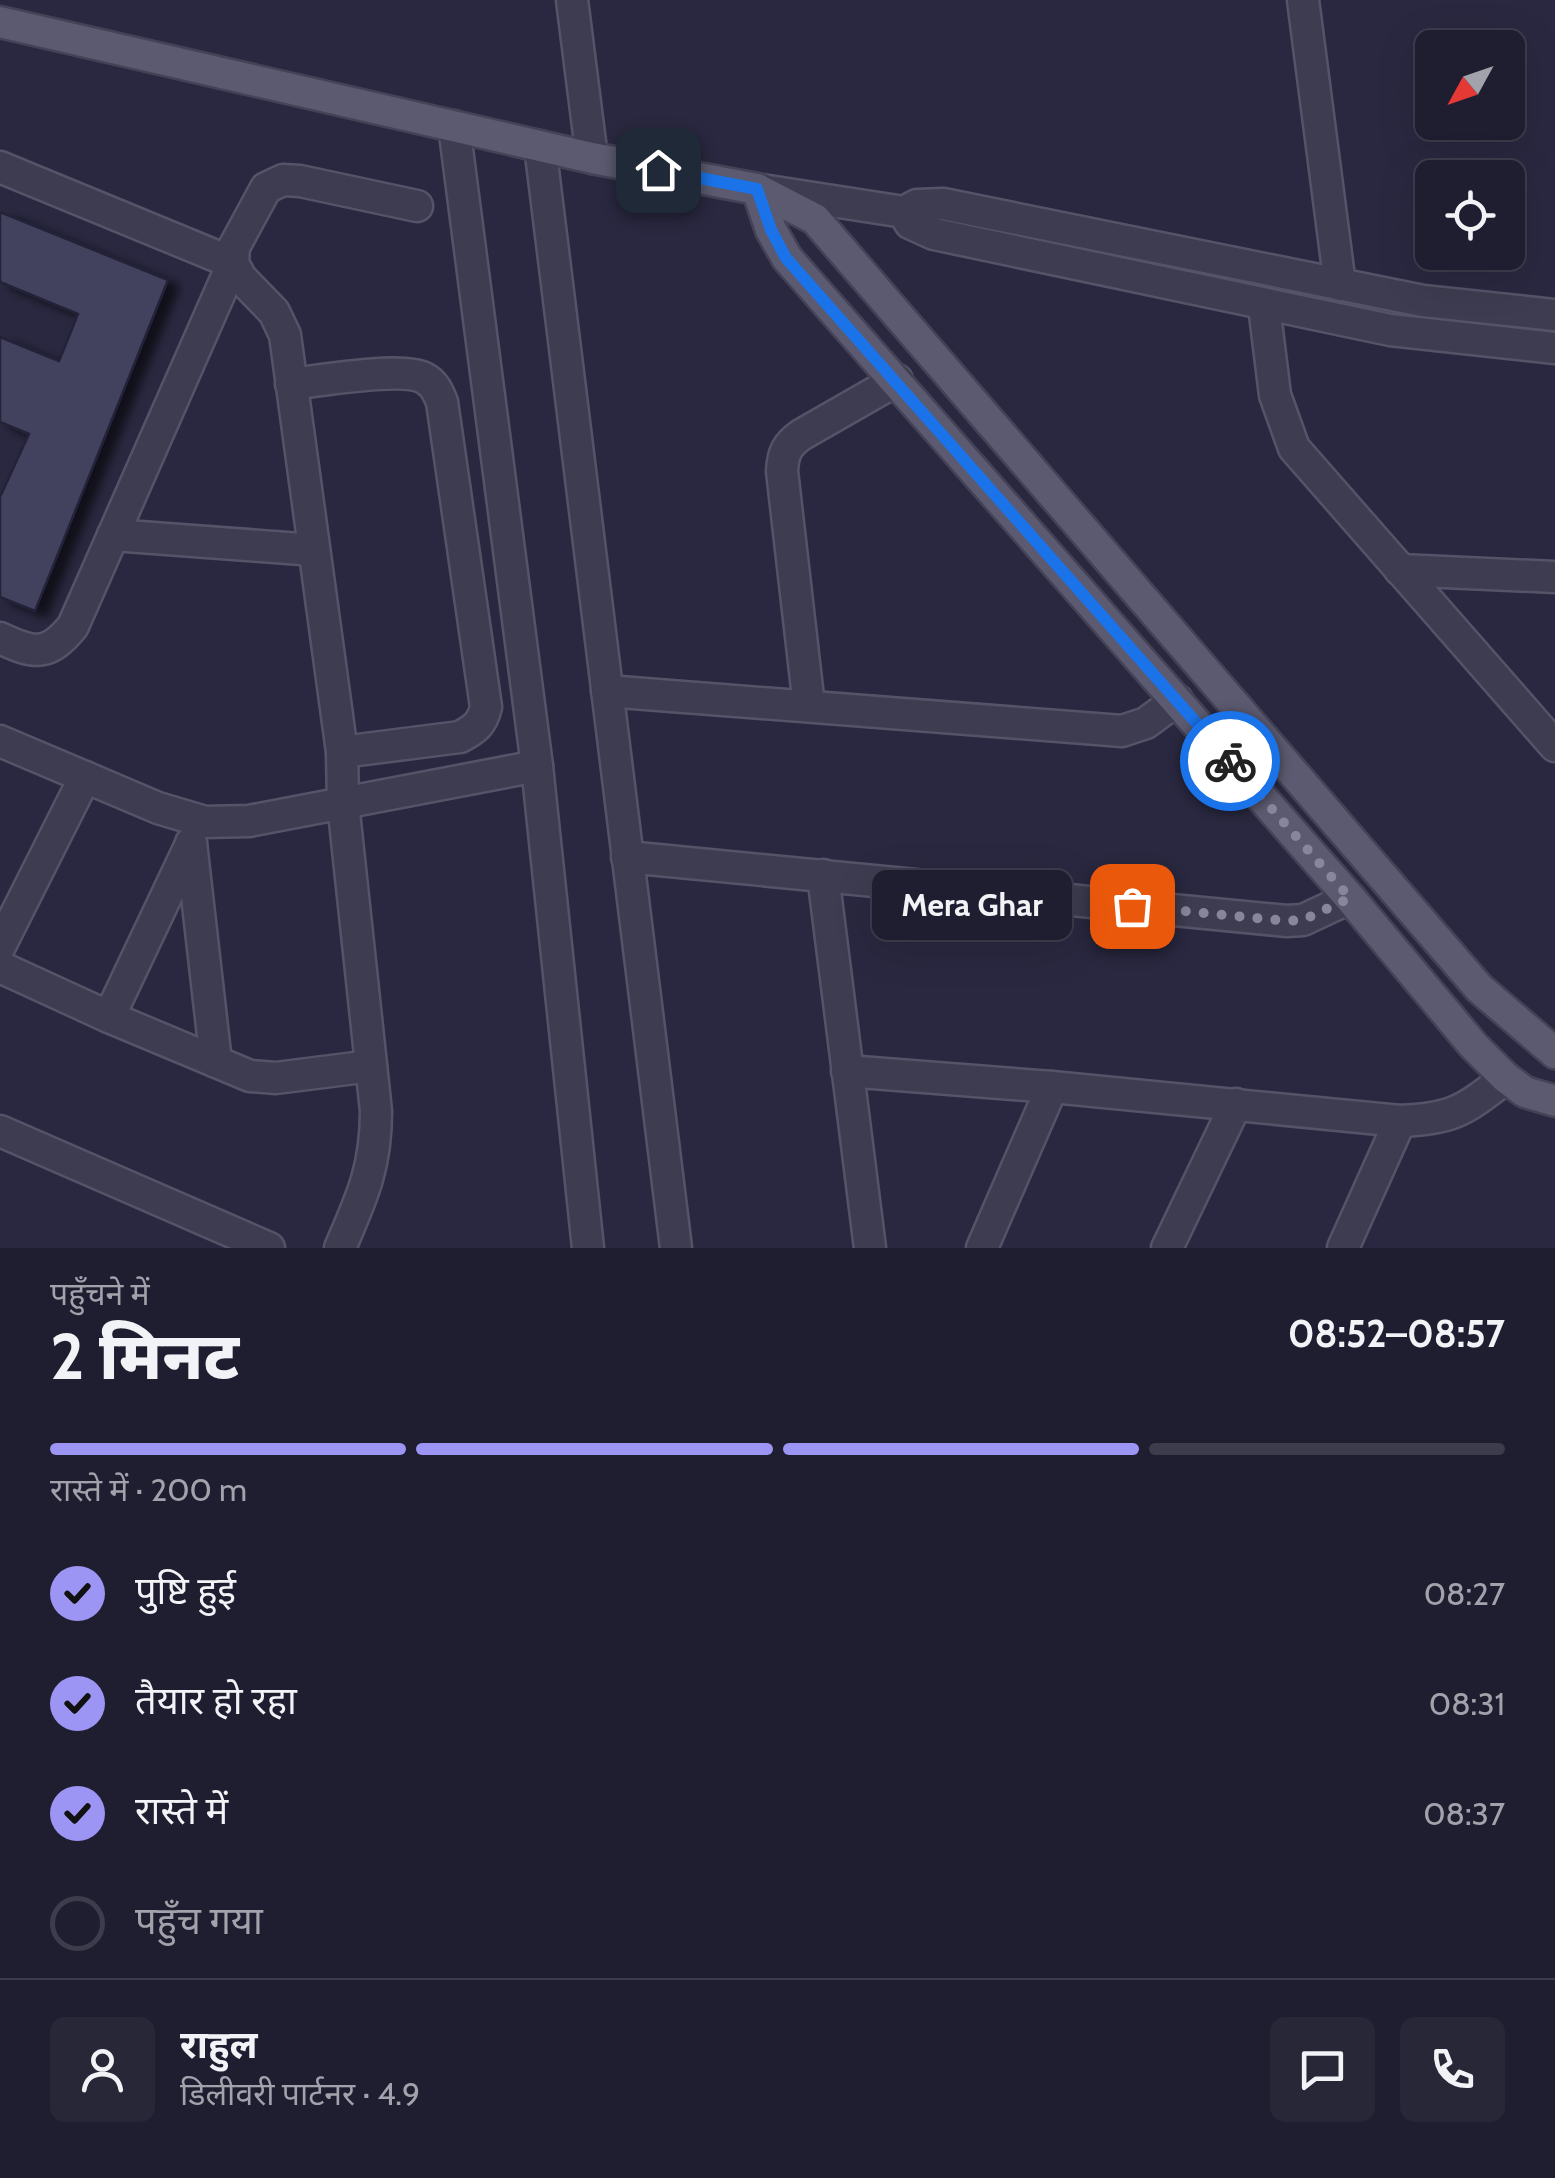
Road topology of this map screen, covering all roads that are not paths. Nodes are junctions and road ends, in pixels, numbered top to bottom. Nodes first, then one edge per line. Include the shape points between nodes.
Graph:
1 (572, 0) edge
2 (1303, 0) edge
3 (0, 22) edge
4 (454, 126) junction
5 (540, 146) junction
6 (592, 158) junction
7 (0, 167) edge
8 (757, 189) junction
9 (418, 206) dead end
10 (904, 212) junction
11 (234, 263) junction
12 (1340, 285) junction
13 (1264, 306) junction
14 (1555, 314) edge
15 (1555, 348) edge
16 (897, 380) junction
17 (291, 384) junction
18 (114, 536) junction
19 (314, 550) junction
20 (1400, 570) junction
21 (1555, 577) edge
22 (0, 638) edge
23 (607, 691) junction
24 (1177, 700) junction
25 (809, 706) junction
26 (0, 742) edge
27 (1555, 746) edge
28 (342, 752) junction
29 (536, 766) junction
30 (84, 777) junction
31 (343, 804) junction
32 (198, 833) junction
33 (628, 858) junction
34 (823, 875) junction
35 (1350, 898) junction
36 (0, 946) edge
37 (0, 967) edge
38 (109, 1017) junction
39 (1555, 1053) edge
40 (216, 1062) junction
41 (371, 1066) junction
42 (846, 1071) junction
43 (1506, 1078) junction
44 (1052, 1087) junction
45 (1555, 1102) edge
46 (1236, 1104) junction
47 (1400, 1121) junction
48 (0, 1130) edge
49 (269, 1248) edge
50 (340, 1248) edge
51 (588, 1248) edge
52 (676, 1248) edge
53 (870, 1248) edge
54 (982, 1248) edge
55 (1167, 1248) edge
56 (1342, 1248) edge

1 - 6 street
2 - 12 street
3 - 4 main road
4 - 5 main road
4 - 29 street
5 - 6 main road
5 - 23 street
6 - 8 main road
7 - 11 street
8 - 10 street
8 - 16 main road via 786,258
8 - 39 main road via 829,233 1479,988
9 - 11 street via 282,180 257,202 234,247
10 - 12 street via 943,204
10 - 13 street via 910,223 934,234
11 - 17 street via 279,324
11 - 18 street
12 - 14 street
13 - 15 street via 1390,330
13 - 20 street via 1275,395 1294,448
16 - 24 main road
16 - 25 street via 801,435 783,456
17 - 19 street
17 - 28 street via 403,373 435,386 486,707 483,720 460,737
18 - 19 street
18 - 22 street via 61,641 26,650
19 - 28 street
20 - 21 street
20 - 27 street
23 - 25 street
23 - 33 street
24 - 25 street via 1122,732
24 - 35 main road
26 - 30 street
28 - 31 street
29 - 31 street
29 - 51 street
30 - 32 street
30 - 36 street
31 - 32 street
31 - 41 street
32 - 38 street
32 - 40 street
33 - 34 street
33 - 52 street
34 - 35 street via 1287,921
34 - 42 street
35 - 43 main road
37 - 38 street
38 - 40 street
40 - 41 street via 276,1078
41 - 50 street via 376,1142 370,1179
42 - 44 street
42 - 53 street
43 - 45 main road
43 - 47 street via 1455,1114
44 - 46 street
44 - 54 street
46 - 47 street
46 - 55 street
47 - 56 street
48 - 49 street

